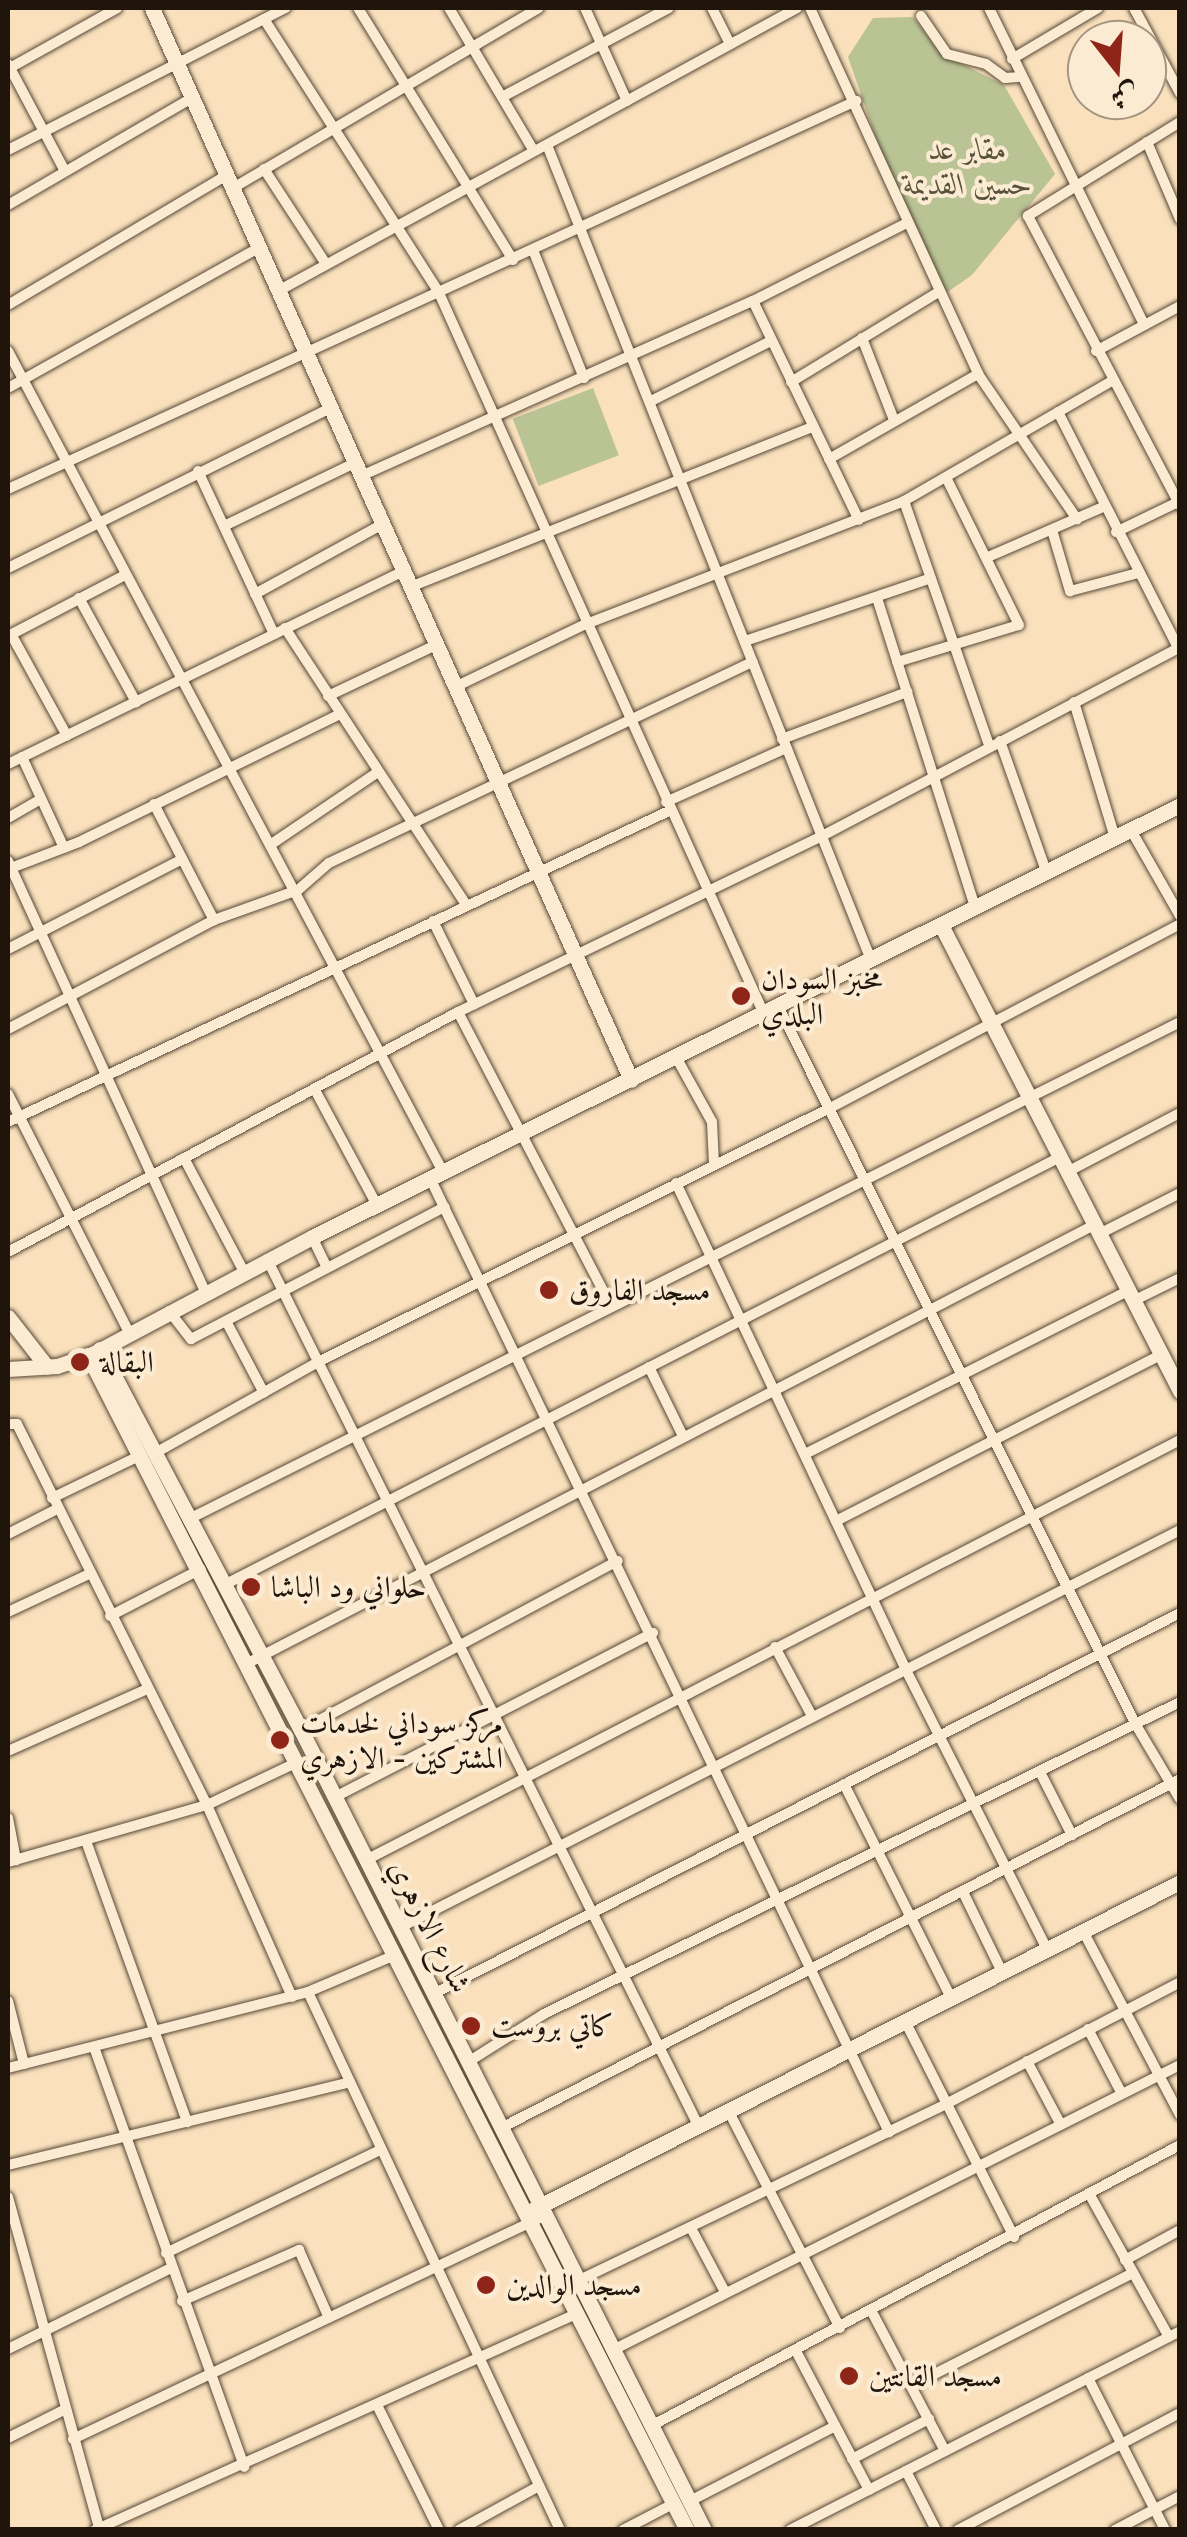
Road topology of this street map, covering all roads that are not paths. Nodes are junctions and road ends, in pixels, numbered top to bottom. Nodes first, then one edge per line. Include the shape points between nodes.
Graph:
1 (116, 8) edge
2 (152, 8) edge
3 (358, 8) edge
4 (448, 8) edge
5 (539, 8) edge
6 (584, 8) edge
7 (669, 8) edge
8 (712, 8) edge
9 (796, 8) edge
10 (810, 8) edge
11 (989, 8) edge
12 (1098, 8) edge
13 (1134, 8) edge
14 (280, 9) edge
15 (920, 16) dead end
16 (264, 19) junction
17 (600, 44) junction
18 (730, 44) junction
19 (471, 46) junction
20 (1012, 59) junction
21 (175, 60) junction
22 (8, 67) edge
23 (1021, 76) junction
24 (403, 86) junction
25 (1180, 92) edge
26 (502, 97) junction
27 (192, 98) junction
28 (856, 100) junction
29 (627, 101) junction
30 (1180, 122) edge
31 (330, 128) junction
32 (44, 131) junction
33 (1147, 142) junction
34 (547, 144) junction
35 (8, 150) edge
36 (534, 151) junction
37 (264, 169) junction
38 (65, 171) junction
39 (230, 182) junction
40 (1071, 184) junction
41 (470, 189) junction
42 (8, 206) edge
43 (1180, 220) edge
44 (905, 224) junction
45 (585, 227) junction
46 (396, 230) junction
47 (259, 248) junction
48 (533, 250) junction
49 (514, 260) junction
50 (326, 264) junction
51 (278, 291) junction
52 (439, 293) junction
53 (937, 293) junction
54 (753, 301) junction
55 (8, 305) edge
56 (1180, 306) edge
57 (1144, 325) junction
58 (862, 338) junction
59 (771, 340) junction
60 (8, 351) edge
61 (1096, 351) junction
62 (307, 355) junction
63 (635, 355) junction
64 (978, 374) junction
65 (584, 378) junction
66 (23, 380) junction
67 (1112, 381) junction
68 (790, 382) junction
69 (8, 388) edge
70 (652, 401) junction
71 (330, 408) junction
72 (1058, 412) junction
73 (497, 416) junction
74 (894, 420) junction
75 (812, 427) junction
76 (1020, 437) junction
77 (828, 460) junction
78 (64, 464) junction
79 (358, 470) junction
80 (198, 471) junction
81 (684, 480) junction
82 (947, 480) junction
83 (8, 489) edge
84 (904, 501) junction
85 (1179, 504) edge
86 (1103, 507) junction
87 (1077, 519) junction
88 (859, 520) junction
89 (97, 523) junction
90 (382, 524) junction
91 (224, 526) junction
92 (1052, 530) junction
93 (549, 532) junction
94 (1116, 532) junction
95 (988, 557) junction
96 (8, 568) edge
97 (716, 571) junction
98 (1138, 572) junction
99 (125, 575) junction
100 (930, 578) junction
101 (407, 579) junction
102 (255, 594) junction
103 (80, 598) junction
104 (877, 598) junction
105 (586, 624) junction
106 (279, 631) junction
107 (9, 635) edge
108 (745, 641) junction
109 (436, 644) junction
110 (953, 645) junction
111 (1179, 648) edge
112 (753, 662) junction
113 (898, 662) junction
114 (181, 681) junction
115 (455, 687) junction
116 (907, 692) junction
117 (328, 696) junction
118 (136, 702) junction
119 (1074, 702) junction
120 (338, 714) junction
121 (629, 716) junction
122 (66, 736) junction
123 (784, 743) junction
124 (995, 743) junction
125 (22, 757) junction
126 (8, 764) edge
127 (226, 767) junction
128 (375, 774) junction
129 (932, 774) junction
130 (498, 782) junction
131 (41, 799) junction
132 (154, 804) junction
133 (669, 806) junction
134 (1180, 806) edge
135 (8, 818) edge
136 (413, 824) junction
137 (1123, 834) junction
138 (822, 836) junction
139 (270, 845) junction
140 (64, 848) junction
141 (182, 859) junction
142 (9, 864) edge
143 (536, 868) junction
144 (1046, 871) junction
145 (705, 888) junction
146 (298, 890) junction
147 (465, 903) junction
148 (974, 907) junction
149 (1180, 916) edge
150 (214, 920) junction
151 (433, 921) junction
152 (1180, 924) edge
153 (941, 925) junction
154 (41, 932) junction
155 (8, 949) edge
156 (574, 954) junction
157 (871, 960) junction
158 (337, 963) junction
159 (68, 997) junction
160 (474, 1004) junction
161 (771, 1010) junction
162 (458, 1012) junction
163 (1180, 1022) edge
164 (992, 1024) junction
165 (8, 1029) edge
166 (382, 1053) junction
167 (676, 1057) junction
168 (104, 1075) junction
169 (631, 1080) junction
170 (315, 1090) junction
171 (8, 1094) edge
172 (1028, 1095) junction
173 (828, 1109) junction
174 (1180, 1113) edge
175 (13, 1119) edge
176 (519, 1135) junction
177 (184, 1158) junction
178 (714, 1164) junction
179 (1063, 1164) junction
180 (436, 1175) junction
181 (150, 1177) junction
182 (862, 1179) junction
183 (676, 1183) junction
184 (1180, 1193) edge
185 (377, 1205) junction
186 (445, 1208) junction
187 (70, 1220) junction
188 (1096, 1230) junction
189 (576, 1234) junction
190 (312, 1237) junction
191 (896, 1244) junction
192 (8, 1252) edge
193 (709, 1255) junction
194 (267, 1260) junction
195 (327, 1268) junction
196 (244, 1272) junction
197 (1180, 1278) edge
198 (483, 1282) junction
199 (204, 1291) junction
200 (283, 1291) junction
201 (1130, 1296) junction
202 (610, 1304) junction
203 (930, 1306) junction
204 (169, 1310) junction
205 (8, 1318) edge
206 (226, 1320) junction
207 (741, 1320) junction
208 (129, 1332) junction
209 (514, 1351) junction
210 (94, 1352) junction
211 (1160, 1355) junction
212 (318, 1362) junction
213 (649, 1367) junction
214 (47, 1368) junction
215 (8, 1369) edge
216 (1175, 1370) edge
217 (963, 1372) junction
218 (774, 1390) junction
219 (264, 1392) junction
220 (1180, 1392) edge
221 (548, 1418) junction
222 (8, 1424) edge
223 (353, 1432) junction
224 (683, 1436) junction
225 (997, 1440) junction
226 (1180, 1440) edge
227 (150, 1453) junction
228 (804, 1454) junction
229 (581, 1488) junction
230 (387, 1500) junction
231 (54, 1504) junction
232 (1034, 1517) junction
233 (191, 1518) junction
234 (836, 1521) junction
235 (1180, 1530) edge
236 (8, 1534) edge
237 (618, 1561) junction
238 (202, 1569) junction
239 (422, 1569) junction
240 (89, 1574) junction
241 (226, 1584) junction
242 (1070, 1588) junction
243 (874, 1597) junction
244 (8, 1612) edge
245 (1180, 1613) edge
246 (110, 1616) junction
247 (652, 1633) junction
248 (459, 1644) junction
249 (776, 1647) junction
250 (1100, 1651) junction
251 (255, 1660) junction
252 (907, 1672) junction
253 (147, 1689) junction
254 (682, 1697) junction
255 (1180, 1702) edge
256 (493, 1713) junction
257 (812, 1716) junction
258 (1136, 1725) junction
259 (301, 1730) junction
260 (938, 1736) junction
261 (8, 1751) edge
262 (298, 1762) junction
263 (716, 1764) junction
264 (1040, 1772) junction
265 (526, 1780) junction
266 (1176, 1781) edge
267 (844, 1784) junction
268 (334, 1798) junction
269 (1180, 1799) edge
270 (972, 1804) junction
271 (207, 1805) junction
272 (8, 1818) edge
273 (749, 1832) junction
274 (1072, 1836) junction
275 (86, 1841) junction
276 (558, 1844) junction
277 (878, 1852) junction
278 (366, 1860) junction
279 (12, 1861) edge
280 (1007, 1870) junction
281 (1180, 1882) edge
282 (963, 1892) junction
283 (782, 1901) junction
284 (593, 1913) junction
285 (912, 1919) junction
286 (401, 1927) junction
287 (1084, 1931) junction
288 (1048, 1949) junction
289 (395, 1955) junction
290 (811, 1972) junction
291 (1002, 1972) junction
292 (625, 1978) junction
293 (1180, 1982) edge
294 (308, 1992) junction
295 (433, 1994) junction
296 (292, 1997) junction
297 (951, 1998) junction
298 (8, 2001) edge
299 (1128, 2008) junction
300 (905, 2021) junction
301 (1088, 2029) junction
302 (154, 2032) junction
303 (94, 2047) junction
304 (660, 2047) junction
305 (849, 2049) junction
306 (1027, 2061) junction
307 (468, 2062) junction
308 (24, 2064) junction
309 (1180, 2065) edge
310 (8, 2068) edge
311 (1160, 2075) junction
312 (346, 2083) junction
313 (1122, 2094) junction
314 (948, 2103) junction
315 (728, 2110) junction
316 (1180, 2116) edge
317 (186, 2122) junction
318 (1060, 2123) junction
319 (698, 2125) junction
320 (501, 2128) junction
321 (889, 2132) junction
322 (123, 2136) junction
323 (1180, 2145) edge
324 (380, 2150) junction
325 (979, 2164) junction
326 (8, 2165) edge
327 (770, 2188) junction
328 (8, 2196) edge
329 (1091, 2197) junction
330 (535, 2214) junction
331 (691, 2228) junction
332 (1180, 2230) edge
333 (1014, 2237) junction
334 (166, 2253) junction
335 (803, 2254) junction
336 (1125, 2260) junction
337 (441, 2266) junction
338 (171, 2268) junction
339 (1133, 2273) junction
340 (577, 2282) junction
341 (725, 2292) junction
342 (182, 2301) junction
343 (872, 2312) junction
344 (576, 2314) junction
345 (329, 2318) junction
346 (840, 2328) junction
347 (43, 2332) junction
348 (1174, 2334) edge
349 (8, 2349) edge
350 (612, 2350) junction
351 (796, 2351) junction
352 (483, 2357) junction
353 (209, 2373) junction
354 (1088, 2378) junction
355 (911, 2386) junction
356 (378, 2407) junction
357 (64, 2410) junction
358 (1180, 2414) edge
359 (928, 2419) junction
360 (651, 2426) junction
361 (835, 2426) junction
362 (8, 2438) edge
363 (73, 2439) junction
364 (1121, 2444) junction
365 (945, 2451) junction
366 (852, 2459) junction
367 (244, 2467) junction
368 (906, 2470) junction
369 (539, 2486) junction
370 (868, 2490) junction
371 (1180, 2496) edge
372 (682, 2502) junction
373 (1154, 2509) junction
374 (98, 2529) edge
375 (440, 2530) edge
376 (459, 2530) edge
377 (560, 2530) edge
378 (623, 2530) edge
379 (687, 2530) edge
380 (704, 2530) edge
381 (790, 2530) edge
382 (936, 2530) edge
383 (958, 2530) edge
384 (1114, 2530) edge
385 (1165, 2530) edge

1 - 22 street
2 - 21 street
3 - 24 street
4 - 19 street
5 - 19 street
6 - 17 street
7 - 17 street
8 - 18 street
9 - 18 street
10 - 28 street
11 - 20 street
12 - 20 street
13 - 25 street
14 - 16 street
15 - 23 street via 947,54 986,64 1000,76
16 - 21 street
16 - 31 street
17 - 26 street
17 - 29 street
18 - 29 street
19 - 24 street
19 - 26 street
20 - 23 street
21 - 27 street
21 - 32 street
22 - 32 street
23 - 40 street
24 - 31 street
24 - 41 street
26 - 36 street
27 - 38 street
27 - 39 street
28 - 44 street
28 - 45 street
29 - 34 street
30 - 33 street
31 - 37 street
31 - 46 street
32 - 35 street
32 - 38 street
33 - 40 street
33 - 43 street
34 - 36 street
34 - 45 street
36 - 41 street
37 - 39 street
37 - 50 street
38 - 42 street
39 - 47 street
39 - 55 street
40 - 57 street
40 - 61 street via 1028,216
41 - 46 street
41 - 49 street
44 - 53 street
44 - 54 street
45 - 48 street
45 - 63 street
46 - 50 street
46 - 52 street
47 - 51 street
47 - 66 street
48 - 49 street
48 - 65 street
49 - 52 street
50 - 51 street
51 - 62 street
52 - 62 street
52 - 73 street
53 - 58 street
53 - 64 street
54 - 59 street
54 - 63 street
56 - 57 street
57 - 61 street
58 - 68 street
58 - 74 street
59 - 68 street
59 - 70 street
60 - 66 street
61 - 67 street
62 - 71 street
62 - 78 street
63 - 65 street
63 - 70 street
64 - 74 street
64 - 76 street
65 - 73 street
66 - 69 street
66 - 78 street
67 - 72 street
67 - 85 street
68 - 75 street
70 - 81 street
71 - 79 street
71 - 80 street
72 - 76 street
72 - 86 street
73 - 79 street
73 - 93 street
74 - 77 street
75 - 77 street
75 - 81 street
76 - 82 street
76 - 87 street
77 - 88 street
78 - 83 street
78 - 89 street
79 - 90 street
79 - 91 street
80 - 89 street
80 - 91 street
81 - 93 street
81 - 97 street
82 - 84 street
82 - 95 street
84 - 88 street
84 - 100 street
85 - 94 street
86 - 87 street
86 - 94 street
87 - 92 street
88 - 97 street
89 - 96 street
89 - 99 street
90 - 101 street
90 - 102 street
91 - 102 street
92 - 95 street
92 - 98 street via 1070,591
93 - 101 street
93 - 105 street
94 - 98 street
95 - 110 street via 1019,625
97 - 105 street
97 - 108 street
98 - 111 street
99 - 103 street
99 - 114 street
100 - 104 street
100 - 110 street
101 - 106 street
101 - 109 street
102 - 106 street
103 - 107 street
103 - 118 street
104 - 108 street
104 - 113 street
105 - 115 street
105 - 121 street
106 - 114 street
106 - 117 street
107 - 122 street
108 - 112 street
109 - 115 street
109 - 117 street
110 - 113 street
110 - 124 street
111 - 119 street
112 - 121 street
112 - 123 street
113 - 116 street
114 - 118 street
114 - 127 street
115 - 130 street
116 - 123 street
116 - 129 street
117 - 120 street
118 - 122 street
119 - 124 street
119 - 137 street
120 - 127 street
120 - 128 street
121 - 130 street
121 - 133 street
122 - 125 street
123 - 133 street
123 - 138 street
124 - 129 street
124 - 144 street
125 - 126 street
125 - 131 street
127 - 132 street
127 - 139 street
128 - 136 street
128 - 139 street
129 - 138 street
129 - 148 street
130 - 136 street
130 - 143 street
131 - 135 street
131 - 140 street
132 - 140 street
132 - 141 street
133 - 143 street
133 - 145 street
134 - 137 street
136 - 146 street via 329,863
136 - 147 street
137 - 144 street
137 - 149 street
138 - 145 street
138 - 157 street
139 - 146 street
140 - 142 street
141 - 150 street
141 - 154 street
142 - 154 street
143 - 147 street
143 - 156 street
144 - 148 street
145 - 156 street
145 - 161 street
146 - 150 street
146 - 158 street
147 - 151 street
148 - 153 street
150 - 159 street
151 - 158 street
151 - 160 street
152 - 164 street
153 - 157 street
153 - 164 street
154 - 155 street
154 - 159 street
156 - 160 street
156 - 169 street
157 - 161 street
158 - 166 street
158 - 168 street
159 - 165 street
159 - 168 street
160 - 162 street
161 - 167 street
161 - 173 street
162 - 166 street
162 - 176 street
163 - 172 street
164 - 172 street
164 - 173 street
166 - 170 street
166 - 180 street
167 - 169 street
167 - 178 street via 712,1122
168 - 175 street
168 - 181 street
169 - 176 street
170 - 177 street
170 - 185 street
171 - 175 street
172 - 179 street
172 - 182 street
173 - 178 street
173 - 182 street
174 - 179 street
175 - 187 street
176 - 180 street
176 - 189 street
177 - 181 street
177 - 196 street
178 - 183 street
179 - 188 street
179 - 191 street
180 - 185 street
180 - 186 street
181 - 187 street
181 - 199 street
182 - 191 street
182 - 193 street
183 - 189 street
183 - 193 street
184 - 188 street
185 - 190 street
186 - 195 street
186 - 198 street
187 - 192 street
187 - 208 street
188 - 201 street
188 - 203 street
189 - 198 street
189 - 202 street
190 - 194 street
190 - 195 street
191 - 203 street
191 - 207 street
193 - 202 street
193 - 207 street
194 - 196 street
194 - 200 street
195 - 200 street
196 - 199 street
197 - 201 street
198 - 209 street
198 - 212 street
199 - 204 street
200 - 206 street
200 - 212 street
201 - 211 street
201 - 217 street
202 - 209 street
203 - 217 street
203 - 218 street
204 - 206 street via 188,1339
204 - 208 street
205 - 214 street
206 - 219 street
207 - 213 street
207 - 218 street
208 - 210 street
209 - 221 street
209 - 223 street
210 - 214 street
210 - 227 street, شارع الازهري
211 - 216 street
211 - 225 street
212 - 219 street
212 - 223 street
213 - 221 street
213 - 224 street
214 - 215 street
216 - 220 street
217 - 225 street
217 - 228 street
218 - 224 street
218 - 228 street
219 - 227 street
221 - 229 street
221 - 230 street
222 - 231 street via 17,1424
223 - 230 street
223 - 233 street
224 - 229 street
225 - 232 street
225 - 234 street
226 - 232 street
227 - 231 street
227 - 233 street, شارع الازهري
227 - 238 street, شارع الازهري
228 - 234 street
229 - 237 street
229 - 239 street
230 - 239 street
230 - 241 street
231 - 236 street
231 - 240 street
232 - 242 street
232 - 243 street
233 - 241 street, شارع الازهري
234 - 243 street
235 - 242 street
237 - 247 street
237 - 248 street
238 - 246 street
238 - 251 street, شارع الازهري
239 - 248 street
239 - 251 street
240 - 244 street
240 - 246 street
241 - 251 street, شارع الازهري
242 - 250 street
242 - 252 street
243 - 249 street
243 - 252 street
245 - 250 street
246 - 253 street
247 - 254 street
247 - 256 street
248 - 256 street
248 - 259 street
249 - 254 street
249 - 257 street
250 - 258 street
250 - 260 street
251 - 259 street, شارع الازهري
251 - 262 street, شارع الازهري
252 - 257 street
252 - 260 street
253 - 261 street
253 - 271 street
254 - 263 street
254 - 265 street
255 - 258 street
256 - 265 street
256 - 268 street
257 - 263 street
258 - 264 street
258 - 266 street
259 - 268 street, شارع الازهري
260 - 267 street
260 - 270 street
262 - 271 street
262 - 289 street, شارع الازهري
263 - 273 street
263 - 276 street
264 - 270 street
264 - 274 street
265 - 276 street
265 - 278 street
266 - 269 street
266 - 274 street
267 - 273 street
267 - 277 street
268 - 278 street, شارع الازهري
270 - 277 street
270 - 280 street
271 - 275 street
271 - 296 street
272 - 279 street
273 - 283 street
273 - 284 street
274 - 280 street
275 - 279 street
275 - 302 street
276 - 284 street
276 - 286 street
277 - 283 street
277 - 285 street
278 - 286 street, شارع الازهري
280 - 282 street
280 - 288 street
281 - 287 street
282 - 285 street
282 - 291 street
283 - 290 street
283 - 292 street
284 - 292 street
284 - 295 street
285 - 290 street
285 - 297 street
286 - 295 street, شارع الازهري
287 - 288 street
287 - 299 street
288 - 291 street
289 - 294 street
289 - 330 street, شارع الازهري
290 - 304 street
290 - 305 street
291 - 297 street
292 - 304 street
292 - 307 street via 544,2014
293 - 299 street
294 - 296 street
294 - 312 street
295 - 307 street, شارع الازهري
296 - 302 street
297 - 300 street
298 - 308 street
299 - 301 street
299 - 311 street
300 - 305 street
300 - 314 street
301 - 306 street
301 - 313 street
302 - 303 street
302 - 317 street
303 - 308 street
303 - 322 street
304 - 319 street
304 - 320 street
305 - 315 street
305 - 321 street
306 - 314 street
306 - 318 street
307 - 320 street, شارع الازهري
308 - 310 street
309 - 311 street
311 - 313 street
311 - 316 street
312 - 317 street
312 - 324 street
313 - 318 street
314 - 321 street
314 - 325 street
315 - 319 street
315 - 327 street
317 - 322 street
318 - 325 street
319 - 330 street
320 - 330 street, شارع الازهري
321 - 327 street
322 - 326 street
322 - 334 street
323 - 329 street via 1098,2186
324 - 334 street
324 - 337 street
325 - 333 street
325 - 335 street
327 - 331 street
327 - 335 street
328 - 347 street
329 - 333 street
329 - 336 street
330 - 337 street
330 - 340 street, شارع الازهري
330 - 344 street, شارع الازهري
331 - 340 street
331 - 341 street
332 - 336 street
333 - 343 street
334 - 338 street
335 - 341 street
335 - 346 street
336 - 339 street
337 - 345 street
337 - 352 street
338 - 342 street
338 - 347 street
339 - 348 street
339 - 355 street
340 - 350 street, شارع الازهري
341 - 350 street
342 - 345 street via 299,2250
342 - 353 street
343 - 346 street
343 - 355 street
344 - 352 street
344 - 372 street, شارع الازهري
345 - 353 street
346 - 351 street
347 - 349 street
347 - 357 street
348 - 354 street
350 - 360 street, شارع الازهري
351 - 360 street
351 - 361 street
352 - 356 street
352 - 369 street
353 - 363 street
353 - 367 street
354 - 364 street
354 - 365 street
355 - 359 street
356 - 367 street
356 - 375 street
357 - 362 street
357 - 363 street
358 - 364 street
359 - 365 street
359 - 366 street
360 - 372 street, شارع الازهري
361 - 366 street
361 - 372 street
363 - 374 street
364 - 373 street
364 - 383 street
365 - 368 street
366 - 370 street
367 - 374 street
368 - 370 street
368 - 382 street
369 - 376 street
369 - 377 street
370 - 381 street
371 - 373 street
372 - 378 street
372 - 379 street, شارع الازهري
372 - 380 street, شارع الازهري
373 - 384 street
373 - 385 street

